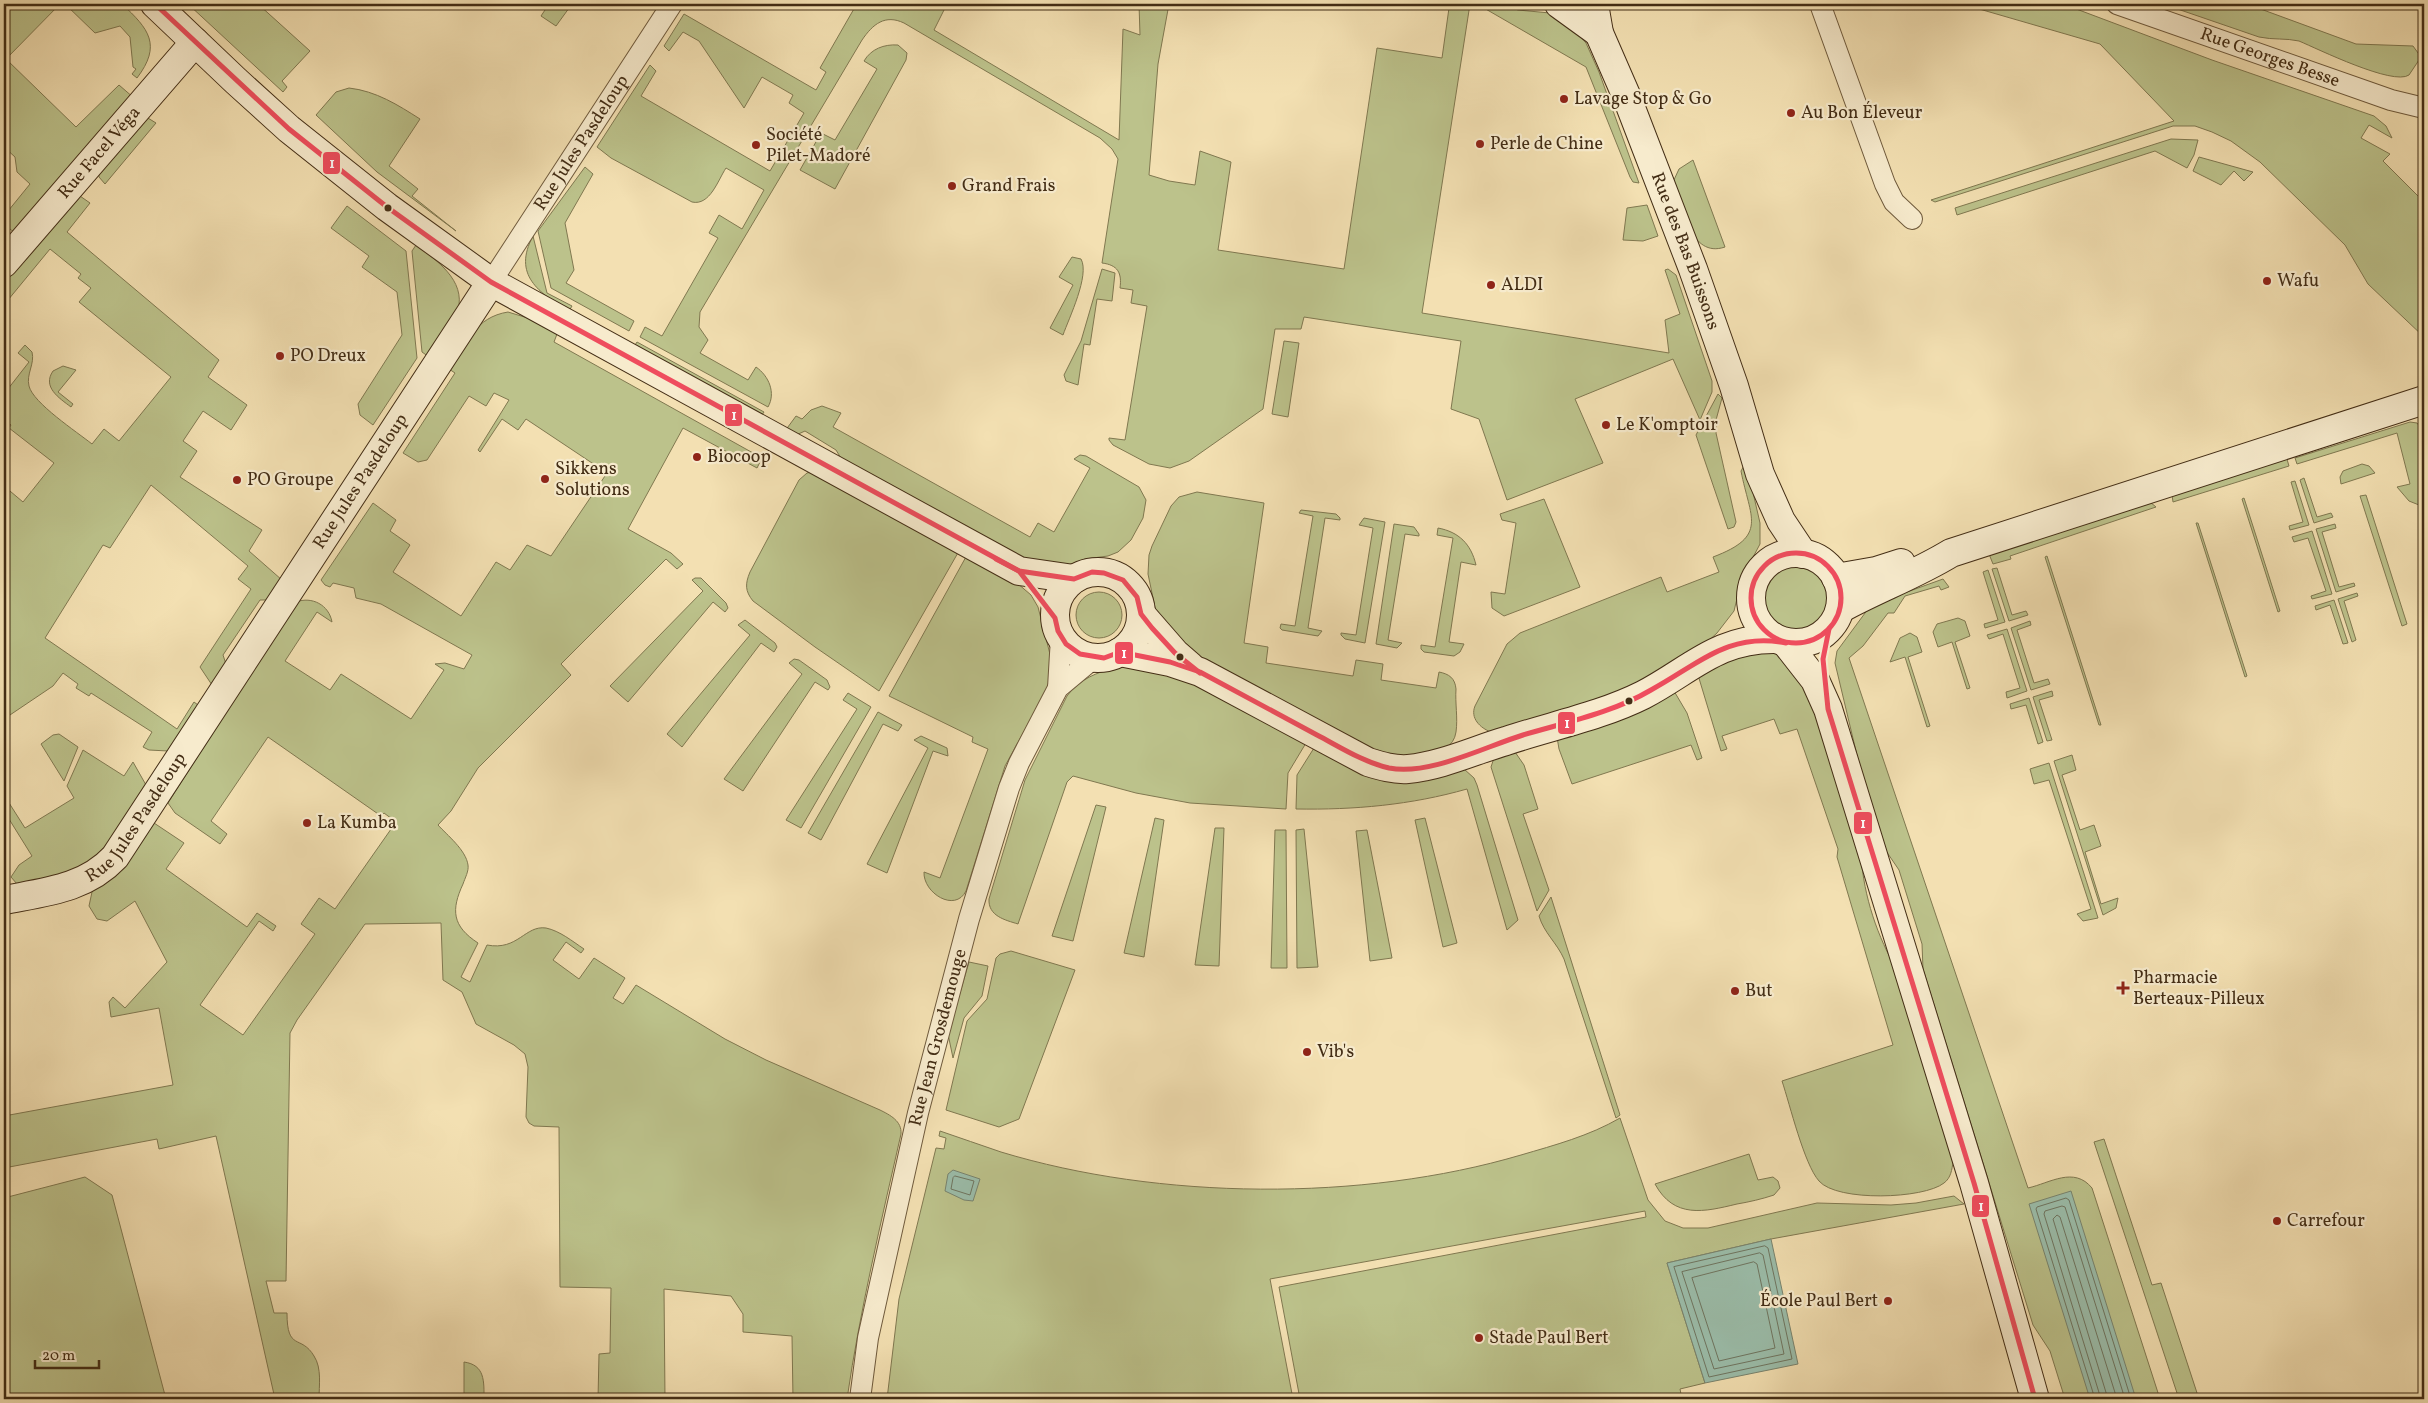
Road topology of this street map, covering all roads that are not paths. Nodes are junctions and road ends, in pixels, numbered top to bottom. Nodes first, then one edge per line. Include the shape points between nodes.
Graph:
1 (155, 4) edge
2 (672, 4) edge
3 (1559, 4) edge
4 (1594, 4) edge
5 (1820, 4) edge
6 (2117, 4) edge
7 (1599, 33) junction
8 (195, 42) junction
9 (2424, 108) edge
10 (1912, 219) dead end
11 (4, 263) edge
12 (491, 282) junction
13 (2424, 400) edge
14 (1760, 474) junction
15 (1951, 553) junction
16 (1803, 554) junction
17 (1770, 561) junction
18 (1019, 571) junction
19 (1836, 578) junction
20 (1074, 579) junction
21 (1751, 605) junction
22 (1142, 614) junction
23 (1834, 619) junction
24 (1058, 627) junction
25 (1781, 641) junction
26 (1717, 650) junction
27 (1107, 655) junction
28 (1200, 672) junction
29 (1058, 688) junction
30 (1828, 709) junction
31 (4, 900) edge
32 (860, 1399) edge
33 (2035, 1399) edge

1 - 8 street
2 - 12 street, Rue Jules Pasdeloup
3 - 7 street
4 - 7 street, Rue des Bas Buissons
5 - 10 street via 1885,184 1894,202
6 - 9 street, Rue Georges Besse via 2391,100
7 - 14 street, Rue des Bas Buissons via 1693,269 1734,386
8 - 11 street, Rue Facel Véga
8 - 12 street via 266,109 340,170
12 - 18 street
12 - 31 street, Rue Jules Pasdeloup via 115,857 100,872 81,882 54,891
13 - 15 street
14 - 16 street, Rue des Bas Buissons via 1781,521
14 - 17 street, Rue des Bas Buissons
15 - 19 street via 1925,556 1876,571
15 - 23 street via 1922,570 1881,587
16 - 17 street via 1786,554
16 - 19 street via 1822,562
17 - 21 street via 1754,580
18 - 20 street
18 - 24 street
19 - 23 street via 1841,593
20 - 22 street via 1092,572 1118,577 1131,587
20 - 24 street via 1058,600
21 - 25 street via 1759,625
21 - 26 street
22 - 27 street via 1136,636
22 - 28 street via 1175,653
23 - 25 street via 1809,642
23 - 30 street via 1824,642
24 - 27 street via 1072,649
24 - 29 street
25 - 26 street via 1751,640
25 - 30 street via 1815,680
26 - 28 street via 1622,704 1440,762 1408,769 1368,762
27 - 28 street via 1170,662
27 - 29 street
29 - 32 street, Rue Jean Grosdemouge via 1013,777 969,918 914,1130 868,1338
30 - 33 street via 1974,1183

